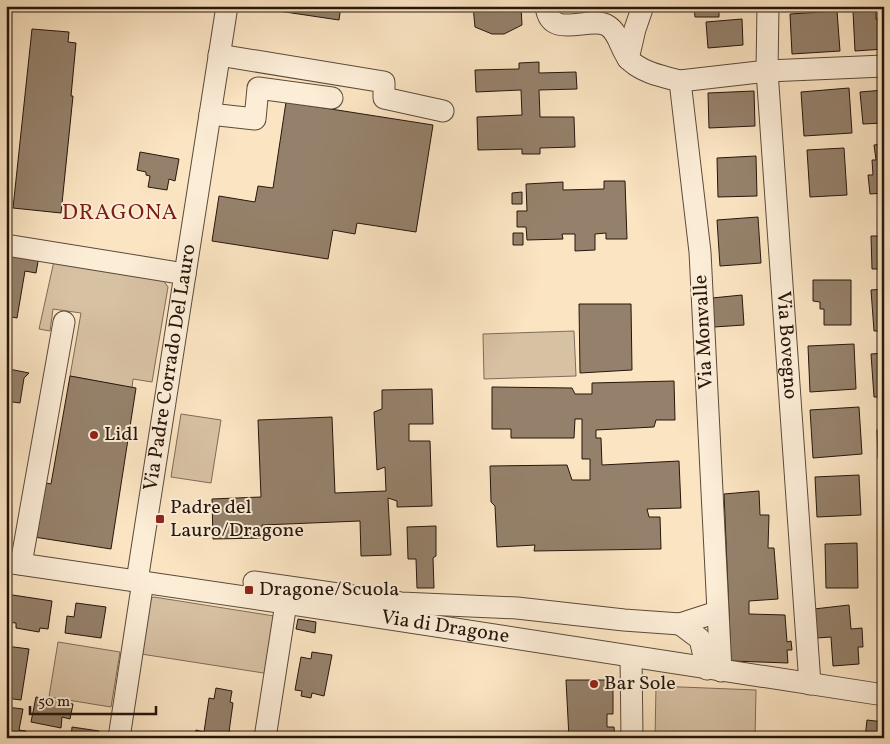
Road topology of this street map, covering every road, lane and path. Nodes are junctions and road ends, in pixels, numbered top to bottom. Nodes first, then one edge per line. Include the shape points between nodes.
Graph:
1 (227, 6) edge
2 (546, 6) edge
3 (643, 6) edge
4 (768, 6) edge
5 (219, 55) junction
6 (628, 59) junction
7 (884, 66) edge
8 (767, 71) junction
9 (680, 81) junction
10 (332, 98) dead end
11 (443, 111) dead end
12 (210, 114) junction
13 (6, 244) edge
14 (185, 274) junction
15 (64, 322) dead end
16 (14, 563) edge
17 (140, 581) junction
18 (254, 582) dead end
19 (312, 598) junction
20 (286, 602) junction
21 (517, 608) junction
22 (717, 612) junction
23 (680, 624) junction
24 (501, 636) junction
25 (632, 656) junction
26 (714, 670) junction
27 (810, 684) junction
28 (884, 696) edge
29 (119, 738) edge
30 (265, 738) edge
31 (632, 738) edge

1 - 5 street, Via Padre Corrado Del Lauro
2 - 6 street via 551,20 566,26 602,23 608,26 617,35
3 - 6 street
4 - 8 street, Via Bovegno
5 - 11 street via 384,82 384,98
5 - 12 street, Via Padre Corrado Del Lauro
6 - 9 street via 640,68
7 - 8 street
8 - 9 street
8 - 27 street, Via Bovegno
9 - 22 street, Via Monvalle via 700,252
10 - 12 street via 258,88 255,119
12 - 14 street, Via Padre Corrado Del Lauro
13 - 14 street
14 - 17 street, Via Padre Corrado Del Lauro
15 - 16 street
16 - 17 street, Via di Dragone
17 - 20 street, Via di Dragone
17 - 29 street, Via Padre Corrado Del Lauro
18 - 19 street
19 - 20 street, Via di Dragone
19 - 21 street
19 - 24 street, Via di Dragone
20 - 30 street
21 - 23 street
21 - 24 street
22 - 23 street
22 - 26 street, Via Monvalle
23 - 26 street via 700,639
24 - 25 street, Via di Dragone
25 - 26 street, Via di Dragone
25 - 31 street
26 - 27 street, Via di Dragone
27 - 28 street, Via di Dragone

